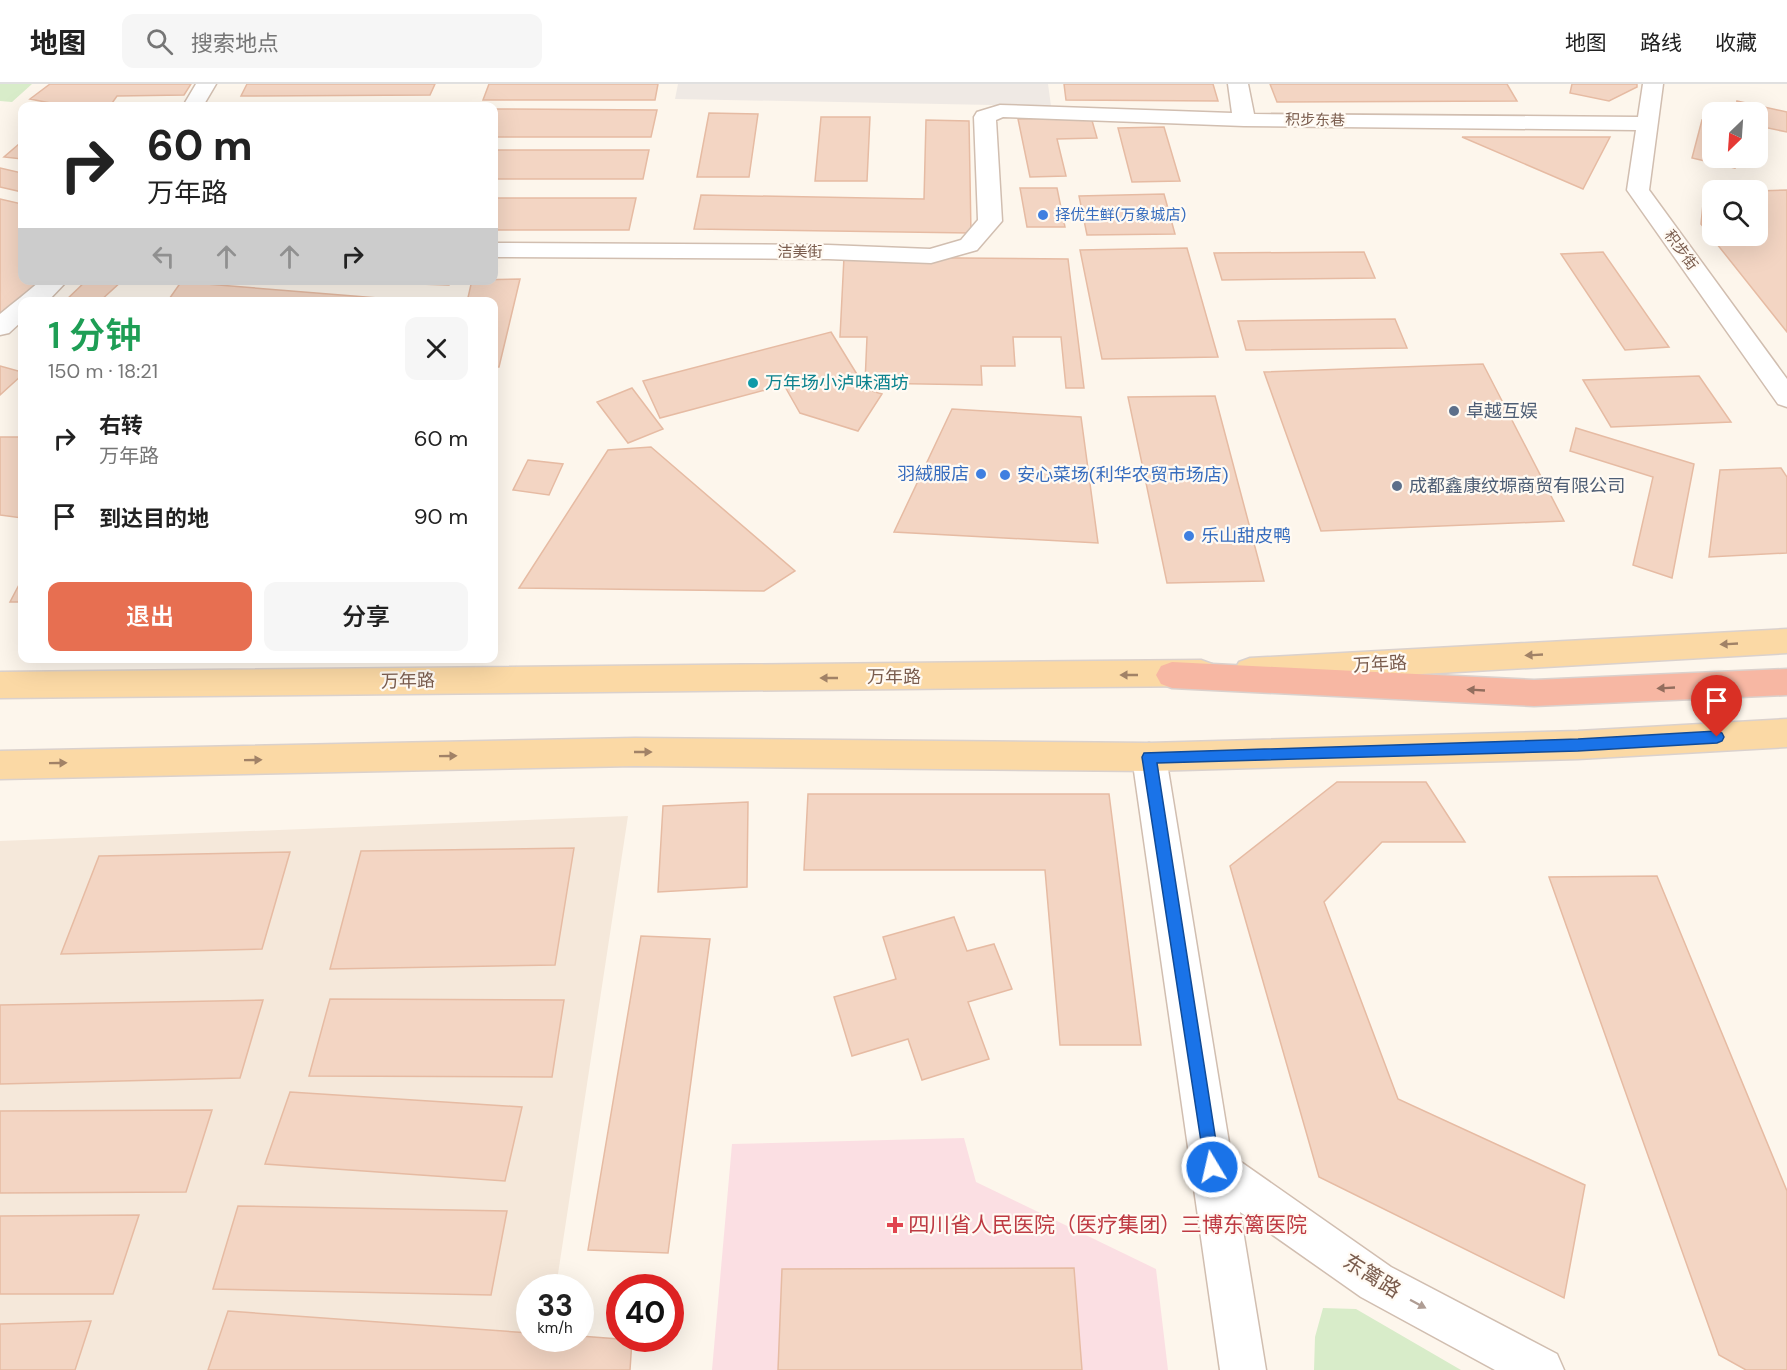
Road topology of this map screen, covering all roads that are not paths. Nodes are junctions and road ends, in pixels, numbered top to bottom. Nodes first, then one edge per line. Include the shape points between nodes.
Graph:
1 (206, 84) edge
2 (1238, 84) edge
3 (1653, 84) edge
4 (195, 102) edge
5 (985, 117) joint
6 (1244, 120) junction
7 (1647, 124) junction
8 (498, 250) edge
9 (50, 285) edge
10 (37, 297) edge
11 (18, 311) edge
12 (0, 327) edge
13 (1787, 398) edge
14 (1787, 641) edge
15 (1172, 675) junction
16 (1787, 682) edge
17 (0, 685) edge
18 (1787, 733) edge
19 (1149, 757) junction
20 (0, 765) edge
21 (1212, 1167) junction
22 (1243, 1370) edge
23 (1540, 1370) edge

1 - 4 street
2 - 6 street
3 - 7 street, 积步街
5 - 6 street, 积步东巷 via 1000,111
5 - 8 street, 洁美街 via 990,221 969,245 931,256
6 - 7 street, 积步东巷
7 - 13 street, 积步街 via 1638,190
9 - 10 street
11 - 12 street
14 -> 15 main road, 万年路
16 -> 15 highway via 1534,693
15 -> 17 main road, 万年路
18 - 19 main road via 1578,745
20 -> 19 main road via 635,752
19 - 21 street
21 - 22 street
21 -> 23 street, 东篱路 via 1376,1282

